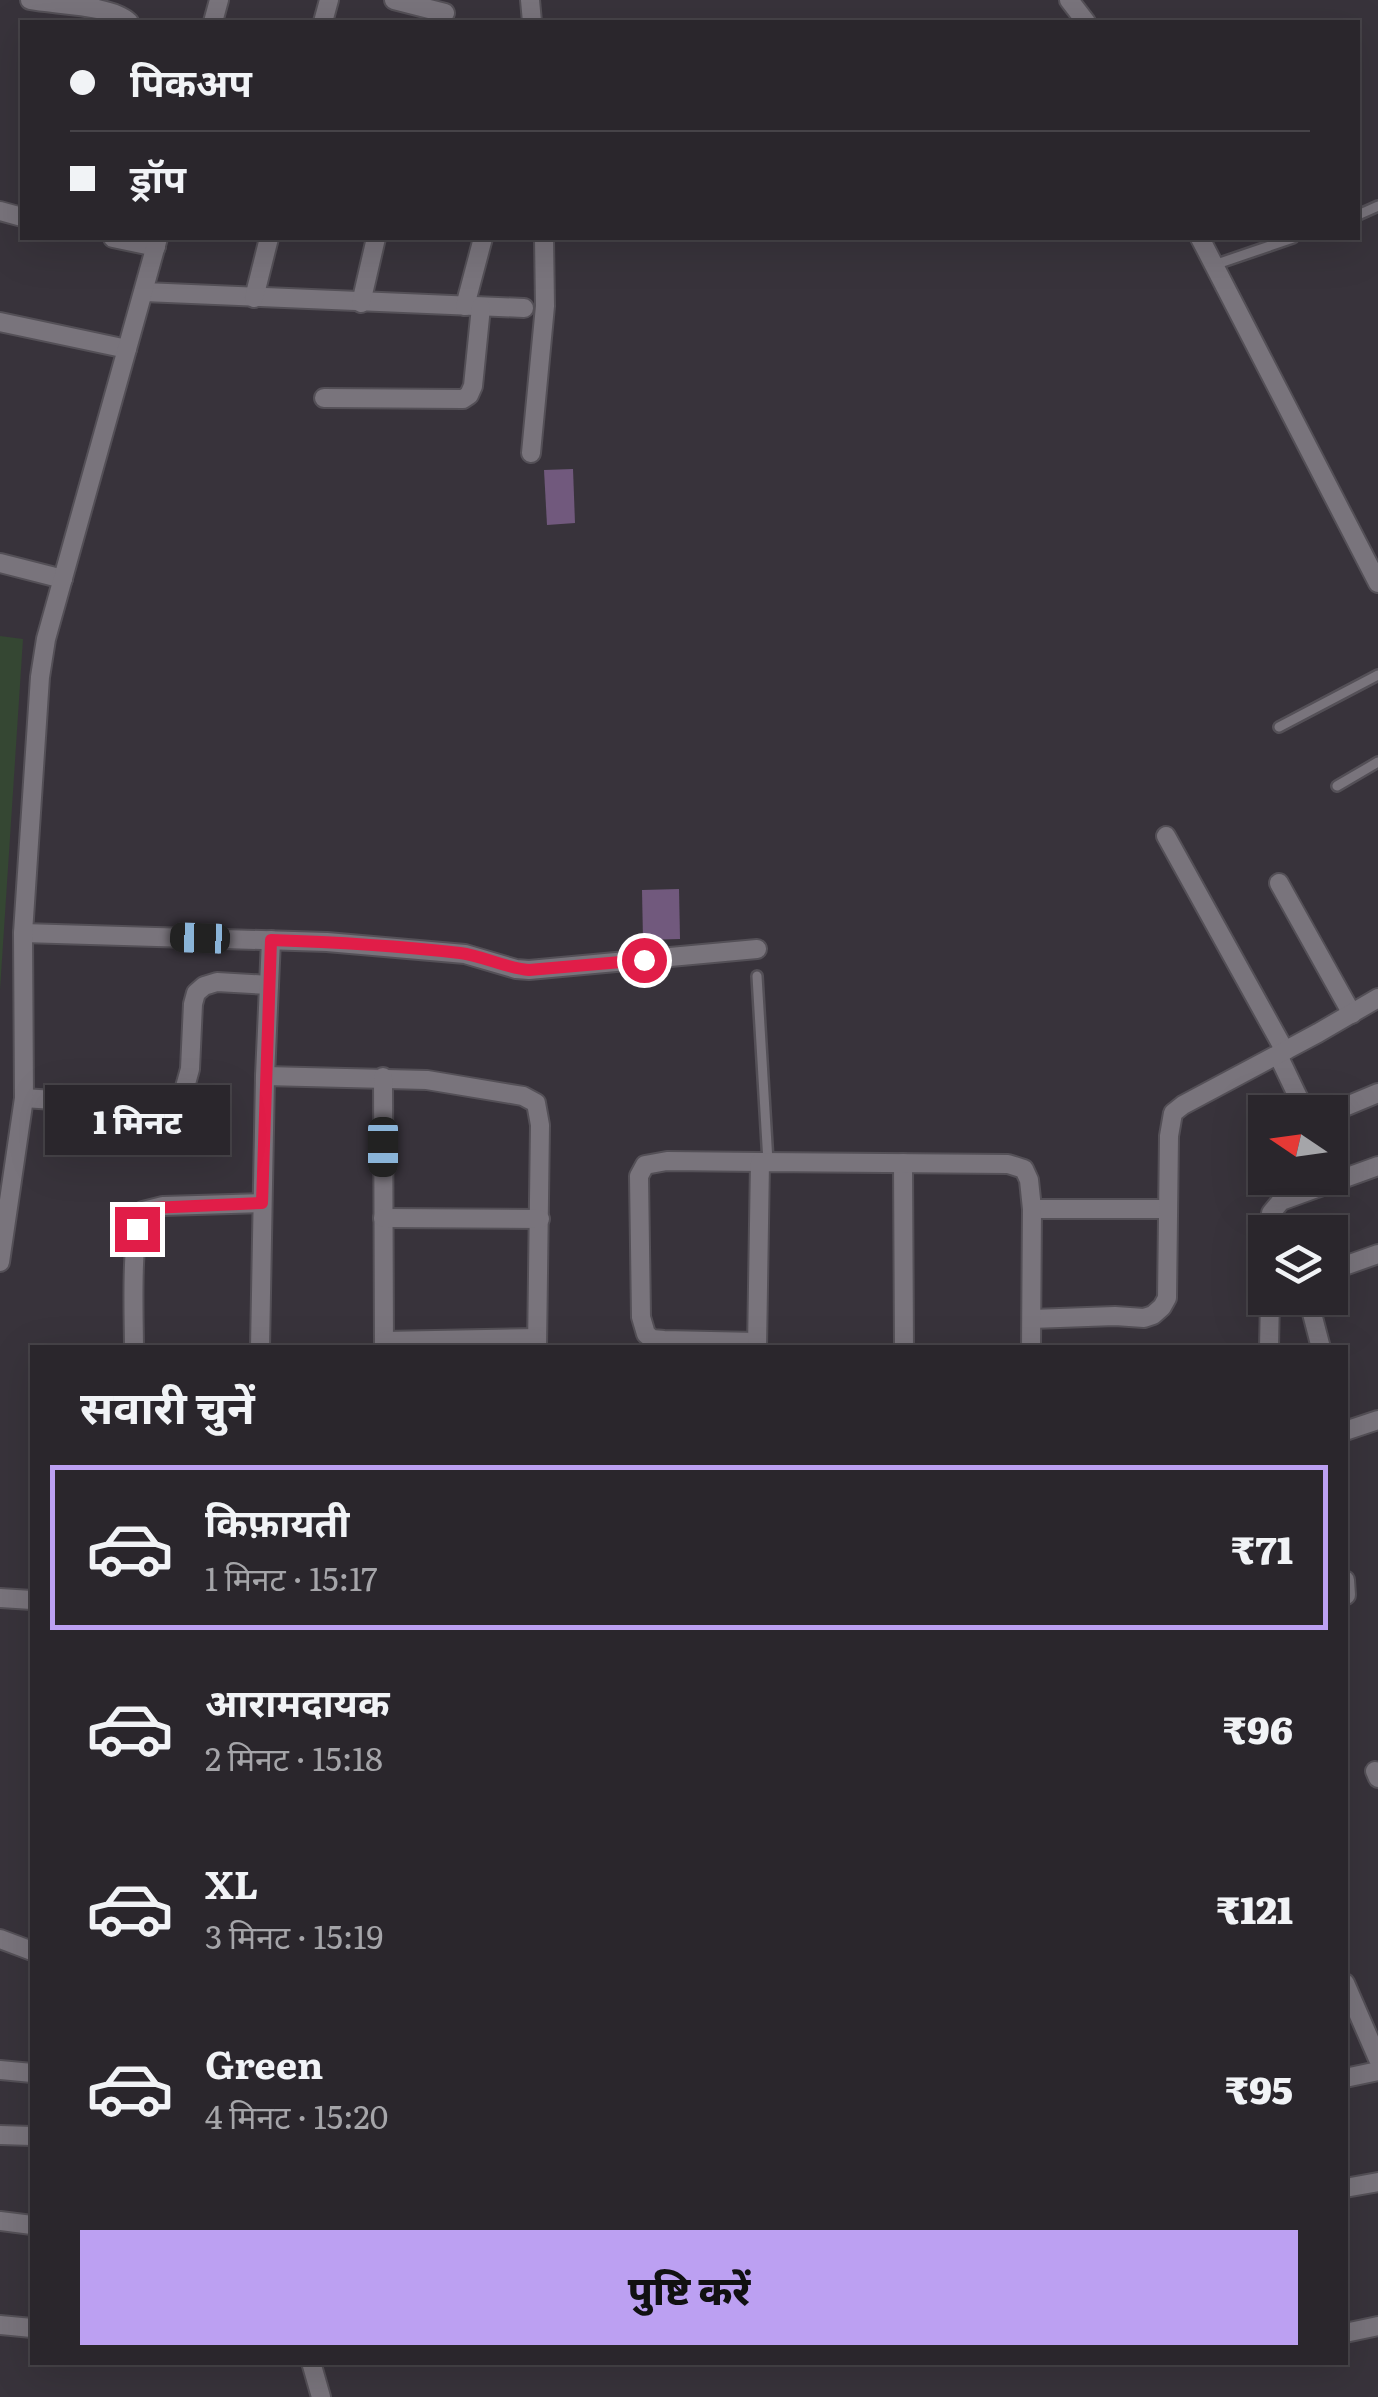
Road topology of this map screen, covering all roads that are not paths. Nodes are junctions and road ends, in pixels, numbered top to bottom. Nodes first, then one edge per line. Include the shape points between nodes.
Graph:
1 (394, 0) edge
2 (1068, 0) edge
3 (38, 2) edge
4 (445, 13) dead end
5 (128, 20) edge
6 (1084, 20) edge
7 (268, 240) edge
8 (376, 240) edge
9 (483, 240) edge
10 (544, 240) edge
11 (1201, 240) edge
12 (1287, 240) edge
13 (157, 242) edge
14 (1214, 266) junction
15 (144, 292) junction
16 (254, 298) junction
17 (361, 303) junction
18 (473, 306) junction
19 (524, 308) dead end
20 (0, 322) edge
21 (127, 349) junction
22 (324, 398) dead end
23 (530, 453) dead end
24 (0, 563) edge
25 (63, 579) junction
26 (1378, 583) edge
27 (1378, 675) edge
28 (1279, 727) dead end
29 (1378, 762) edge
30 (1336, 786) dead end
31 (1166, 836) dead end
32 (1279, 883) dead end
33 (23, 933) junction
34 (271, 940) junction
35 (758, 948) dead end
36 (757, 976) dead end
37 (269, 985) junction
38 (1378, 998) edge
39 (1352, 1014) junction
40 (1281, 1053) junction
41 (264, 1076) junction
42 (383, 1077) junction
43 (1378, 1093) edge
44 (1300, 1095) edge
45 (24, 1098) junction
46 (1348, 1106) edge
47 (764, 1162) junction
48 (904, 1163) junction
49 (1378, 1166) edge
50 (6, 1184) edge
51 (262, 1203) junction
52 (1032, 1209) junction
53 (1168, 1209) junction
54 (1271, 1215) edge
55 (383, 1218) junction
56 (540, 1219) junction
57 (1378, 1254) edge
58 (0, 1262) edge
59 (1348, 1264) edge
60 (1269, 1315) edge
61 (1312, 1315) edge
62 (1032, 1319) junction
63 (537, 1343) edge
64 (384, 1344) edge
65 (134, 1345) edge
66 (260, 1345) edge
67 (757, 1345) edge
68 (904, 1345) edge
69 (1031, 1345) edge
70 (1268, 1345) edge
71 (1320, 1345) edge
72 (1378, 1420) edge
73 (1348, 1430) edge
74 (0, 1598) edge
75 (30, 1600) edge
76 (0, 1939) edge
77 (30, 1950) edge
78 (1348, 1991) edge
79 (1378, 2059) edge
80 (0, 2070) edge
81 (1378, 2071) edge
82 (30, 2072) edge
83 (1348, 2077) edge
84 (0, 2135) edge
85 (30, 2136) edge
86 (1378, 2182) edge
87 (1348, 2187) edge
88 (0, 2221) edge
89 (30, 2224) edge
90 (0, 2325) edge
91 (1378, 2326) edge
92 (30, 2328) edge
93 (1348, 2331) edge
94 (311, 2365) edge
95 (321, 2397) edge

1 - 4 street
2 - 6 street
3 - 5 street
7 - 16 street
8 - 17 street
9 - 18 street
10 - 23 street via 545,306
11 - 14 street
12 - 14 lane
13 - 15 street
14 - 26 street
15 - 16 street
15 - 21 street
16 - 17 street
17 - 18 street
18 - 19 street
18 - 22 street via 473,386 464,399
20 - 21 street
21 - 25 street
24 - 25 street
25 - 33 street via 40,676
27 - 28 lane
29 - 30 lane
31 - 40 street
32 - 39 street
33 - 34 street
33 - 45 street
34 - 35 street via 465,954 529,970
34 - 37 street
36 - 47 lane
37 - 41 street
37 - 45 street via 216,982 196,994 180,1106
38 - 39 street
39 - 40 street
40 - 44 street
40 - 53 street via 1173,1113
41 - 42 street
41 - 51 street
42 - 55 street
42 - 56 street via 468,1086 536,1103
43 - 46 street
45 - 50 street
47 - 48 street
47 - 67 street
47 - 67 street via 667,1161 644,1165 640,1176 646,1334
48 - 52 street via 1018,1166 1028,1174
48 - 68 street
49 - 54 street via 1281,1201
50 - 58 street
51 - 65 street via 143,1212 136,1240
51 - 66 street
52 - 53 street
52 - 62 street
53 - 62 street via 1167,1298 1153,1315
55 - 56 street
55 - 64 street
56 - 63 street
57 - 59 street
60 - 70 street
61 - 71 street
62 - 69 street
63 - 64 street
72 - 73 street
74 - 75 street
76 - 77 street
78 - 79 street
80 - 82 street
81 - 83 street
84 - 85 street
86 - 87 street
88 - 89 street
90 - 92 street
91 - 93 street
94 - 95 street

